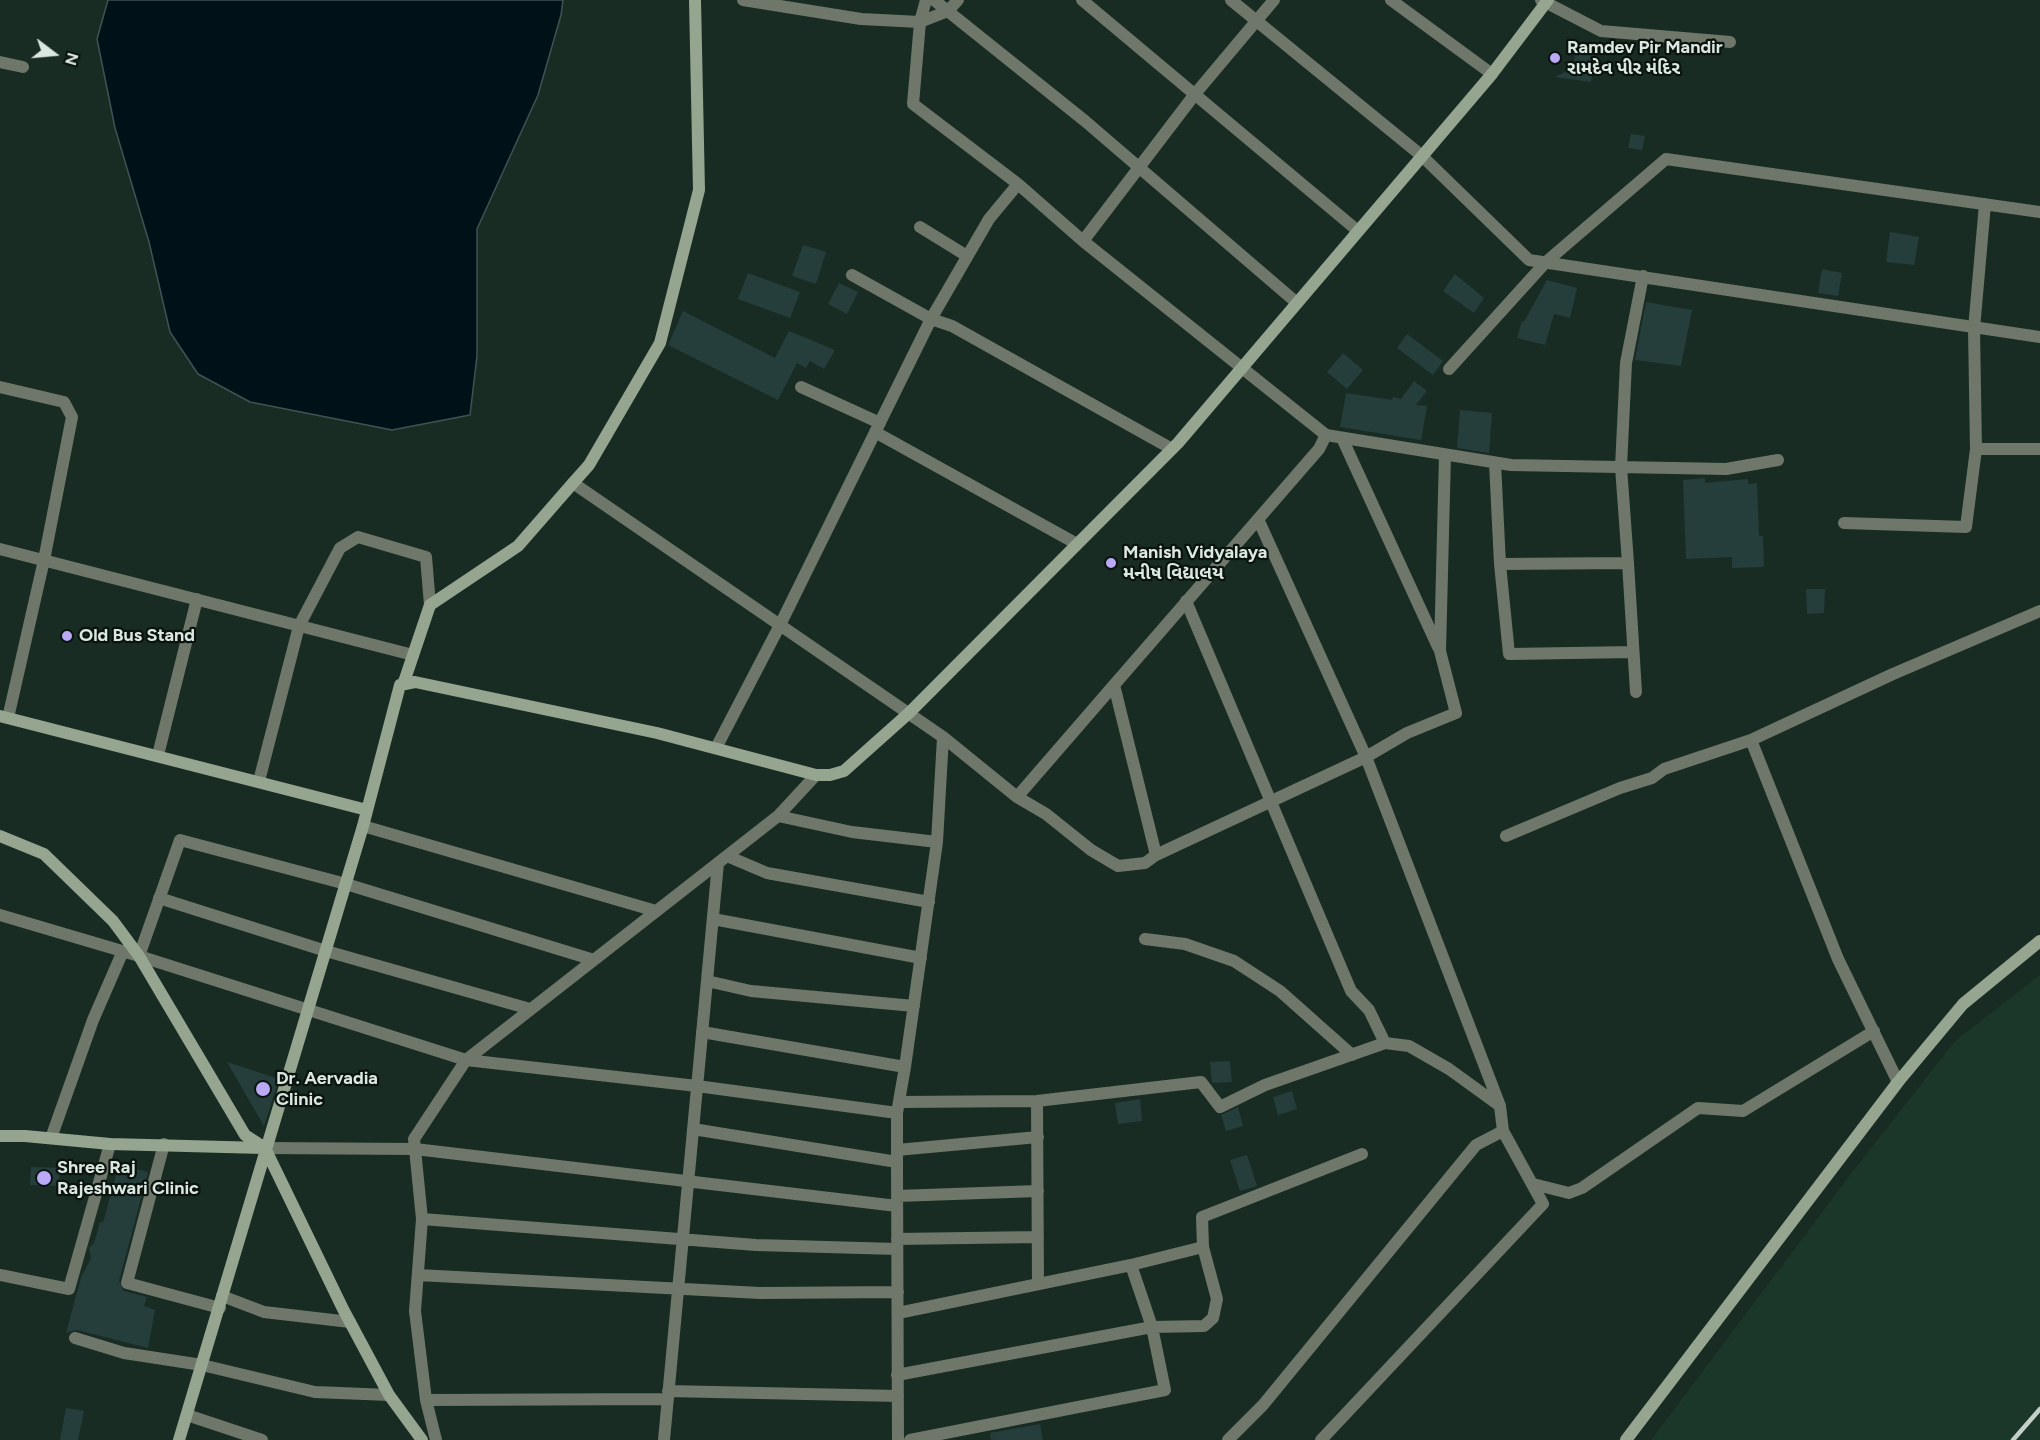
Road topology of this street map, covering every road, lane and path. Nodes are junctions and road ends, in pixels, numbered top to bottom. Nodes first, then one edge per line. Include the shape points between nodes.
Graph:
1 (695, 0) edge
2 (743, 0) edge
3 (926, 0) edge
4 (934, 0) edge
5 (958, 0) edge
6 (1082, 0) edge
7 (1231, 0) edge
8 (1274, 0) edge
9 (1391, 0) edge
10 (1545, 1) edge
11 (948, 11) junction
12 (1257, 21) junction
13 (920, 22) junction
14 (1730, 42) dead end
15 (0, 63) edge
16 (22, 68) dead end
17 (1492, 74) junction
18 (1195, 94) junction
19 (1422, 156) junction
20 (1138, 167) junction
21 (1018, 184) junction
22 (1985, 204) junction
23 (2040, 212) edge
24 (920, 227) dead end
25 (1358, 231) junction
26 (1083, 241) junction
27 (967, 256) junction
28 (1546, 262) junction
29 (852, 275) dead end
30 (1643, 276) junction
31 (1297, 303) junction
32 (931, 319) junction
33 (1974, 329) junction
34 (2040, 338) edge
35 (1243, 366) junction
36 (1449, 369) dead end
37 (0, 387) edge
38 (801, 387) dead end
39 (878, 428) junction
40 (1326, 435) junction
41 (1342, 438) junction
42 (1172, 449) junction
43 (1976, 449) junction
44 (2040, 449) edge
45 (1445, 455) junction
46 (1778, 460) dead end
47 (1495, 463) junction
48 (1621, 467) junction
49 (573, 483) junction
50 (1258, 519) junction
51 (1844, 523) dead end
52 (1077, 544) junction
53 (0, 549) edge
54 (44, 560) junction
55 (1628, 563) junction
56 (1500, 564) junction
57 (197, 599) junction
58 (1186, 601) junction
59 (430, 605) junction
60 (2040, 611) edge
61 (780, 625) junction
62 (299, 626) junction
63 (1440, 651) junction
64 (1633, 652) junction
65 (413, 656) junction
66 (404, 682) junction
67 (1114, 684) junction
68 (1635, 692) dead end
69 (909, 713) junction
70 (4, 717) edge
71 (943, 737) junction
72 (1751, 740) junction
73 (716, 748) junction
74 (158, 755) junction
75 (1365, 757) junction
76 (816, 774) junction
77 (259, 781) junction
78 (1017, 797) junction
79 (1271, 801) junction
80 (367, 810) junction
81 (778, 816) junction
82 (363, 826) junction
83 (0, 836) edge
84 (1506, 836) dead end
85 (938, 842) junction
86 (1156, 855) junction
87 (722, 860) junction
88 (346, 884) junction
89 (159, 898) junction
90 (929, 902) junction
91 (656, 911) junction
92 (0, 915) edge
93 (713, 919) junction
94 (1145, 939) dead end
95 (2040, 941) edge
96 (123, 951) junction
97 (326, 951) junction
98 (139, 956) junction
99 (921, 957) junction
100 (594, 960) junction
101 (707, 981) junction
102 (914, 1006) junction
103 (530, 1009) junction
104 (308, 1010) junction
105 (1874, 1031) junction
106 (702, 1032) junction
107 (1385, 1044) junction
108 (1352, 1055) junction
109 (466, 1060) junction
110 (905, 1067) junction
111 (1898, 1082) junction
112 (697, 1086) junction
113 (1037, 1101) junction
114 (1500, 1106) junction
115 (898, 1108) junction
116 (693, 1129) junction
117 (1503, 1131) junction
118 (0, 1136) edge
119 (1038, 1137) junction
120 (51, 1138) junction
121 (110, 1144) junction
122 (164, 1144) junction
123 (265, 1148) junction
124 (415, 1149) junction
125 (1362, 1154) dead end
126 (897, 1156) junction
127 (688, 1182) junction
128 (1533, 1184) junction
129 (1038, 1191) junction
130 (897, 1201) junction
131 (422, 1219) junction
132 (1038, 1236) junction
133 (682, 1239) junction
134 (897, 1244) junction
135 (1203, 1247) junction
136 (1131, 1265) junction
137 (0, 1275) edge
138 (418, 1275) junction
139 (1038, 1284) junction
140 (678, 1287) junction
141 (898, 1292) junction
142 (221, 1302) junction
143 (898, 1313) junction
144 (350, 1322) junction
145 (1152, 1327) junction
146 (75, 1338) dead end
147 (202, 1365) junction
148 (897, 1376) junction
149 (390, 1395) junction
150 (668, 1395) junction
151 (898, 1396) junction
152 (426, 1400) junction
153 (187, 1415) junction
154 (179, 1440) edge
155 (261, 1440) edge
156 (422, 1440) edge
157 (436, 1440) edge
158 (664, 1440) edge
159 (898, 1440) edge
160 (910, 1440) edge
161 (1228, 1440) edge
162 (1321, 1440) edge
163 (1626, 1440) edge

1 - 49 main road via 699,190 660,343 589,465
2 - 13 street via 861,19
3 - 13 street
4 - 11 street
5 - 11 street
6 - 18 street
7 - 12 street
8 - 12 street
9 - 17 street
10 - 14 street via 1601,31
10 - 17 main road
11 - 13 street
11 - 20 street
12 - 18 street
12 - 19 street
13 - 21 street via 913,104
15 - 16 street
17 - 19 main road
18 - 20 street
18 - 25 street
19 - 25 main road
19 - 28 street via 1529,260
20 - 26 street
20 - 31 street
21 - 26 street
21 - 27 street via 989,219
22 - 23 street
22 - 28 street via 1666,159
22 - 33 street
24 - 27 street
25 - 31 main road
26 - 35 street
27 - 32 street
28 - 30 street
28 - 36 street
29 - 32 street
30 - 33 street
30 - 48 street via 1626,363
31 - 35 main road
32 - 39 street
32 - 42 street via 952,326
33 - 34 street
33 - 43 street
35 - 40 street
35 - 42 main road
37 - 54 street via 64,402 72,417
38 - 39 street
39 - 52 street
39 - 61 street
40 - 41 street
40 - 50 street via 1319,449
41 - 45 street
41 - 63 street
42 - 52 main road
43 - 44 street
43 - 51 street via 1966,527
45 - 47 street
45 - 63 street
46 - 48 street via 1726,469
47 - 48 street
47 - 56 street
48 - 55 street
49 - 59 main road via 518,546
49 - 61 street
50 - 58 street
50 - 75 street
52 - 69 main road
53 - 54 street
54 - 57 street
54 - 70 street
55 - 56 street
55 - 64 street
56 - 64 street via 1509,654
57 - 62 street
57 - 74 street
58 - 67 street
58 - 79 street
59 - 62 street via 426,557 358,537 340,548
59 - 65 main road
60 - 72 street
61 - 69 street
61 - 73 street
62 - 65 street
62 - 77 street
63 - 75 street via 1456,713 1407,733
64 - 68 street
65 - 66 main road
66 - 73 main road via 415,681
66 - 80 main road via 397,691
67 - 78 street
67 - 86 street
69 - 71 street
69 - 76 main road via 844,771
70 - 74 main road
71 - 78 street
71 - 85 street
72 - 84 street via 1664,769 1652,778
72 - 105 street via 1838,959
73 - 76 main road
74 - 77 main road
75 - 79 street
75 - 114 street
76 - 81 street
77 - 80 main road
78 - 86 street via 1118,866 1145,863
79 - 86 street
79 - 107 street via 1351,991 1369,1010
80 - 82 main road
81 - 85 street via 852,832
81 - 87 street
82 - 88 main road
82 - 91 street
83 - 98 main road via 44,854 113,921
85 - 90 street
87 - 90 street via 767,873
87 - 91 street
87 - 93 street
88 - 89 street via 180,840
88 - 97 main road
88 - 100 street
89 - 97 street
89 - 98 street
90 - 99 street
91 - 100 street
92 - 96 street
93 - 99 street
93 - 101 street
94 - 108 street via 1185,944 1234,961 1280,991
95 - 111 main road via 1963,1004
96 - 98 street
96 - 120 street via 78,1058
97 - 103 street
97 - 104 main road
98 - 104 street
98 - 123 main road via 245,1135
99 - 102 street
100 - 103 street
101 - 102 street via 751,991
101 - 106 street
102 - 110 street
103 - 109 street
104 - 109 street
104 - 123 main road
105 - 111 street
105 - 128 street via 1743,1111 1698,1108 1582,1188 1569,1193
106 - 110 street
106 - 112 street
107 - 108 street
107 - 114 street via 1409,1046
108 - 113 street via 1265,1085 1220,1107 1201,1082
109 - 112 street
109 - 124 street via 414,1139
110 - 115 street
111 - 163 main road
112 - 115 street
112 - 116 street
113 - 115 street
113 - 119 street
114 - 117 street
115 - 126 street
116 - 126 street
116 - 127 street
117 - 128 street
117 - 161 street via 1476,1145 1263,1405
118 - 120 main road
119 - 126 street
119 - 129 street
120 - 121 main road
121 - 122 main road
121 - 137 street via 69,1289
122 - 123 main road
122 - 142 street via 127,1283
123 - 124 street
123 - 142 main road
123 - 144 main road
124 - 127 street
124 - 131 street
125 - 135 street via 1202,1217
126 - 130 street
127 - 130 street
127 - 133 street
128 - 162 street via 1543,1204
129 - 130 street
129 - 132 street
130 - 134 street
131 - 133 street
131 - 138 street
132 - 134 street
132 - 139 street
133 - 134 street
133 - 140 street
134 - 141 street
135 - 136 street
135 - 145 street via 1217,1299 1213,1318 1204,1326
136 - 139 street
136 - 145 street
138 - 140 street
138 - 152 street via 415,1311
139 - 143 street
140 - 141 street via 760,1293
140 - 150 street
141 - 143 street
142 - 144 street via 264,1312
142 - 147 main road
143 - 148 street
144 - 149 main road
145 - 148 street
145 - 160 street via 1165,1390
146 - 147 street via 124,1353
147 - 149 street via 315,1392
147 - 153 main road
148 - 151 street
149 - 156 main road
150 - 151 street
150 - 152 street
150 - 158 street
151 - 159 street
152 - 157 street
153 - 154 main road
153 - 155 street

